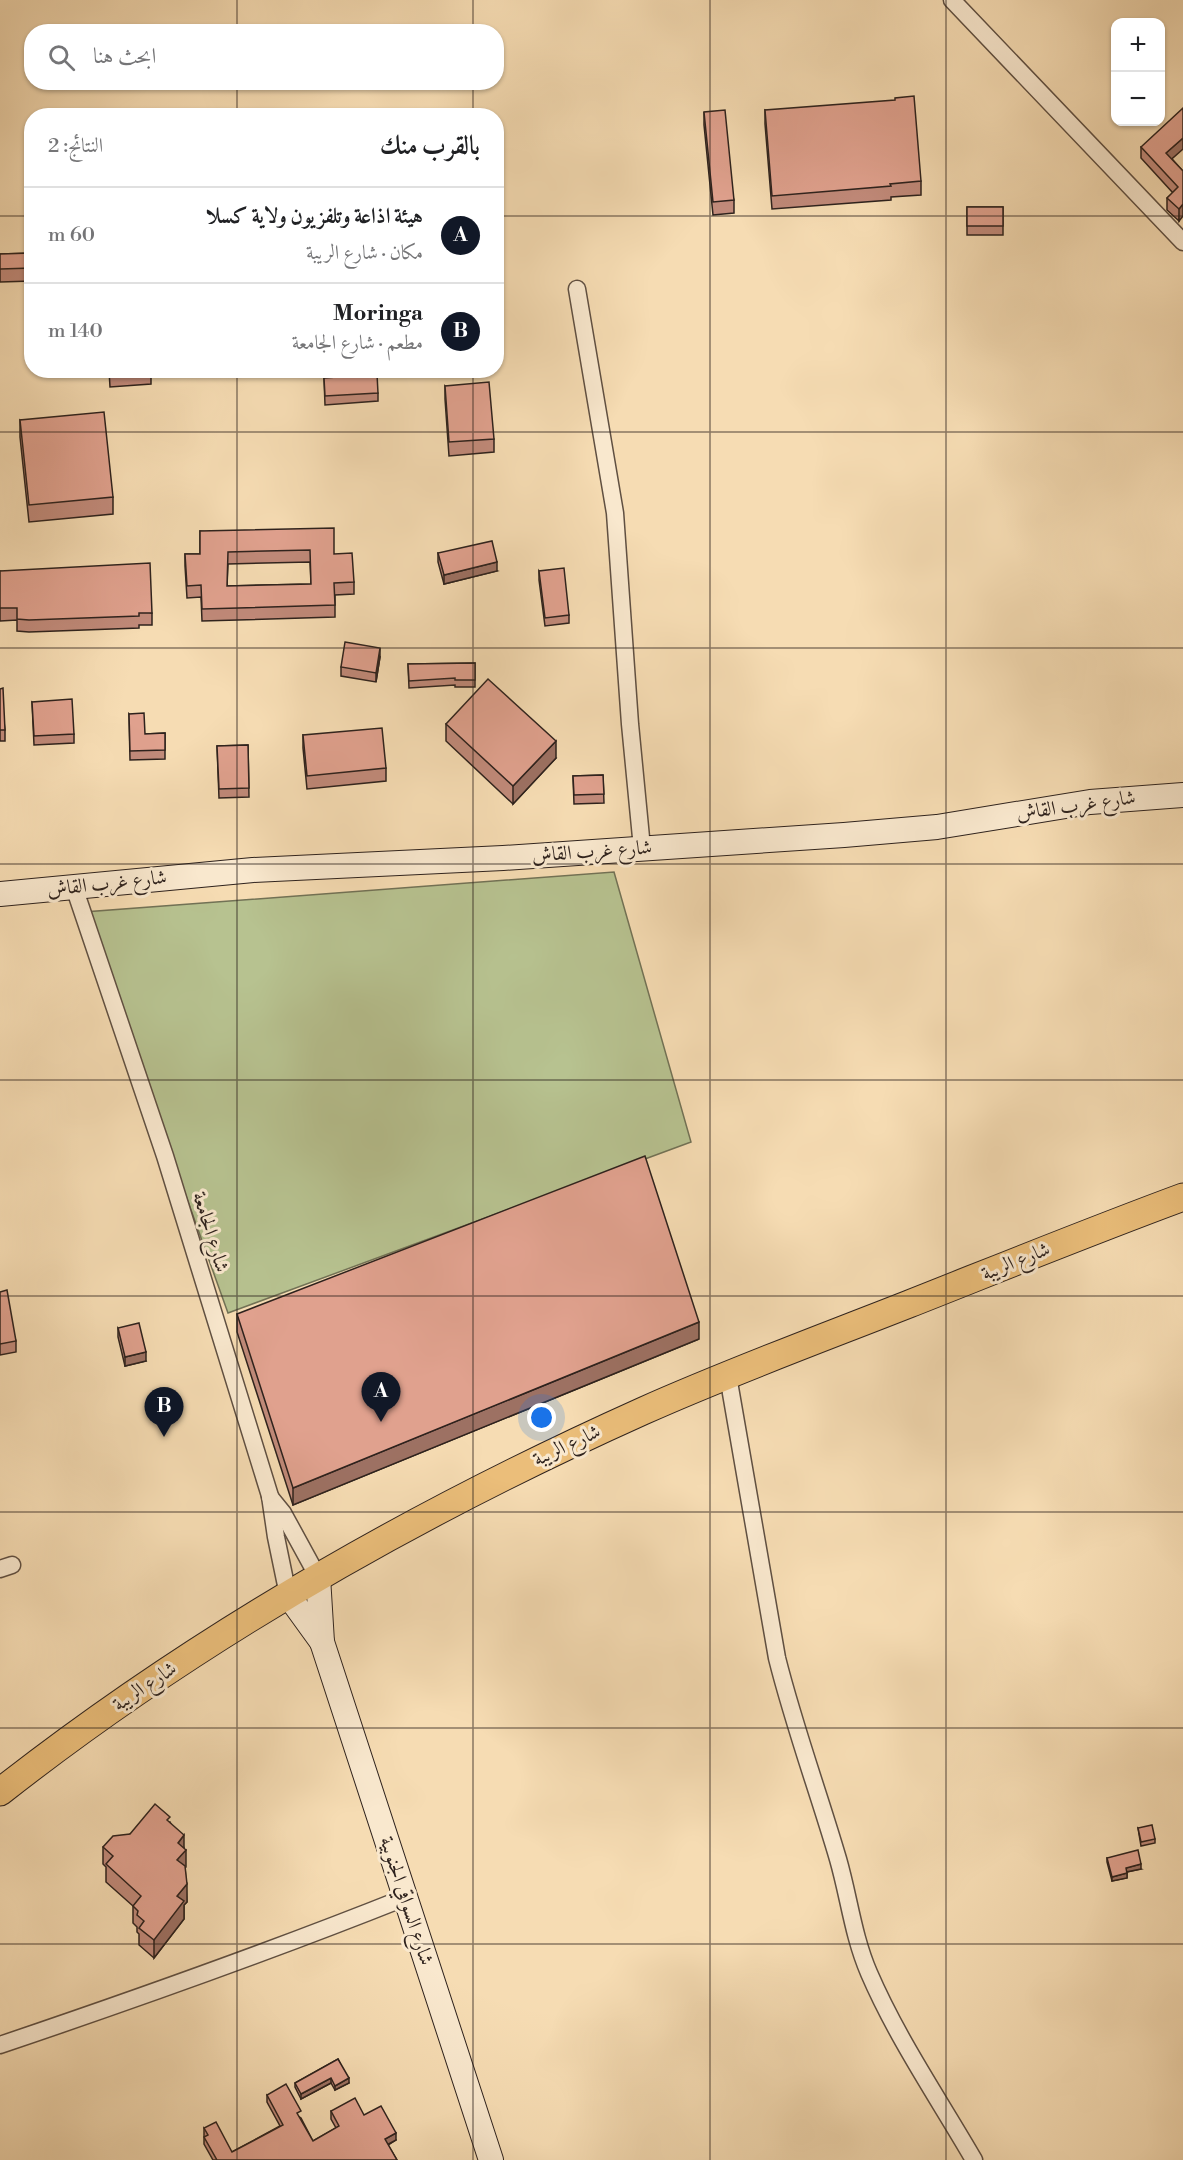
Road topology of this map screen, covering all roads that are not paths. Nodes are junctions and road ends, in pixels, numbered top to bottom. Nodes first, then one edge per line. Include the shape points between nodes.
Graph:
1 (952, 0) edge
2 (1183, 242) edge
3 (577, 289) dead end
4 (1183, 795) edge
5 (642, 848) junction
6 (74, 887) junction
7 (0, 894) edge
8 (1183, 1197) edge
9 (728, 1376) junction
10 (270, 1496) junction
11 (318, 1577) junction
12 (288, 1595) junction
13 (322, 1642) junction
14 (0, 1791) edge
15 (404, 1898) junction
16 (0, 2045) edge
17 (491, 2160) edge
18 (974, 2160) edge

1 - 2 street
3 - 5 street via 615,513
4 - 5 main road, شارع غرب القاش via 1089,802 937,827
5 - 6 main road, شارع غرب القاش via 253,870
6 - 7 main road, شارع غرب القاش
6 - 10 street, شارع الجامعة via 165,1156
8 - 9 main road, شارع الريبة
9 - 11 main road, شارع الريبة via 558,1450
9 - 18 street via 777,1658 840,1865 860,1950 904,2042
10 - 11 street
10 - 12 street, شارع الجامعة
11 - 12 main road, شارع الريبة
11 - 13 main road, شارع السواقي الجنوبية
12 - 13 main road, شارع السواقي الجنوبية
12 - 14 main road, شارع الريبة via 106,1713
13 - 15 main road, شارع السواقي الجنوبية
15 - 16 street via 139,1998
15 - 17 main road, شارع السواقي الجنوبية

